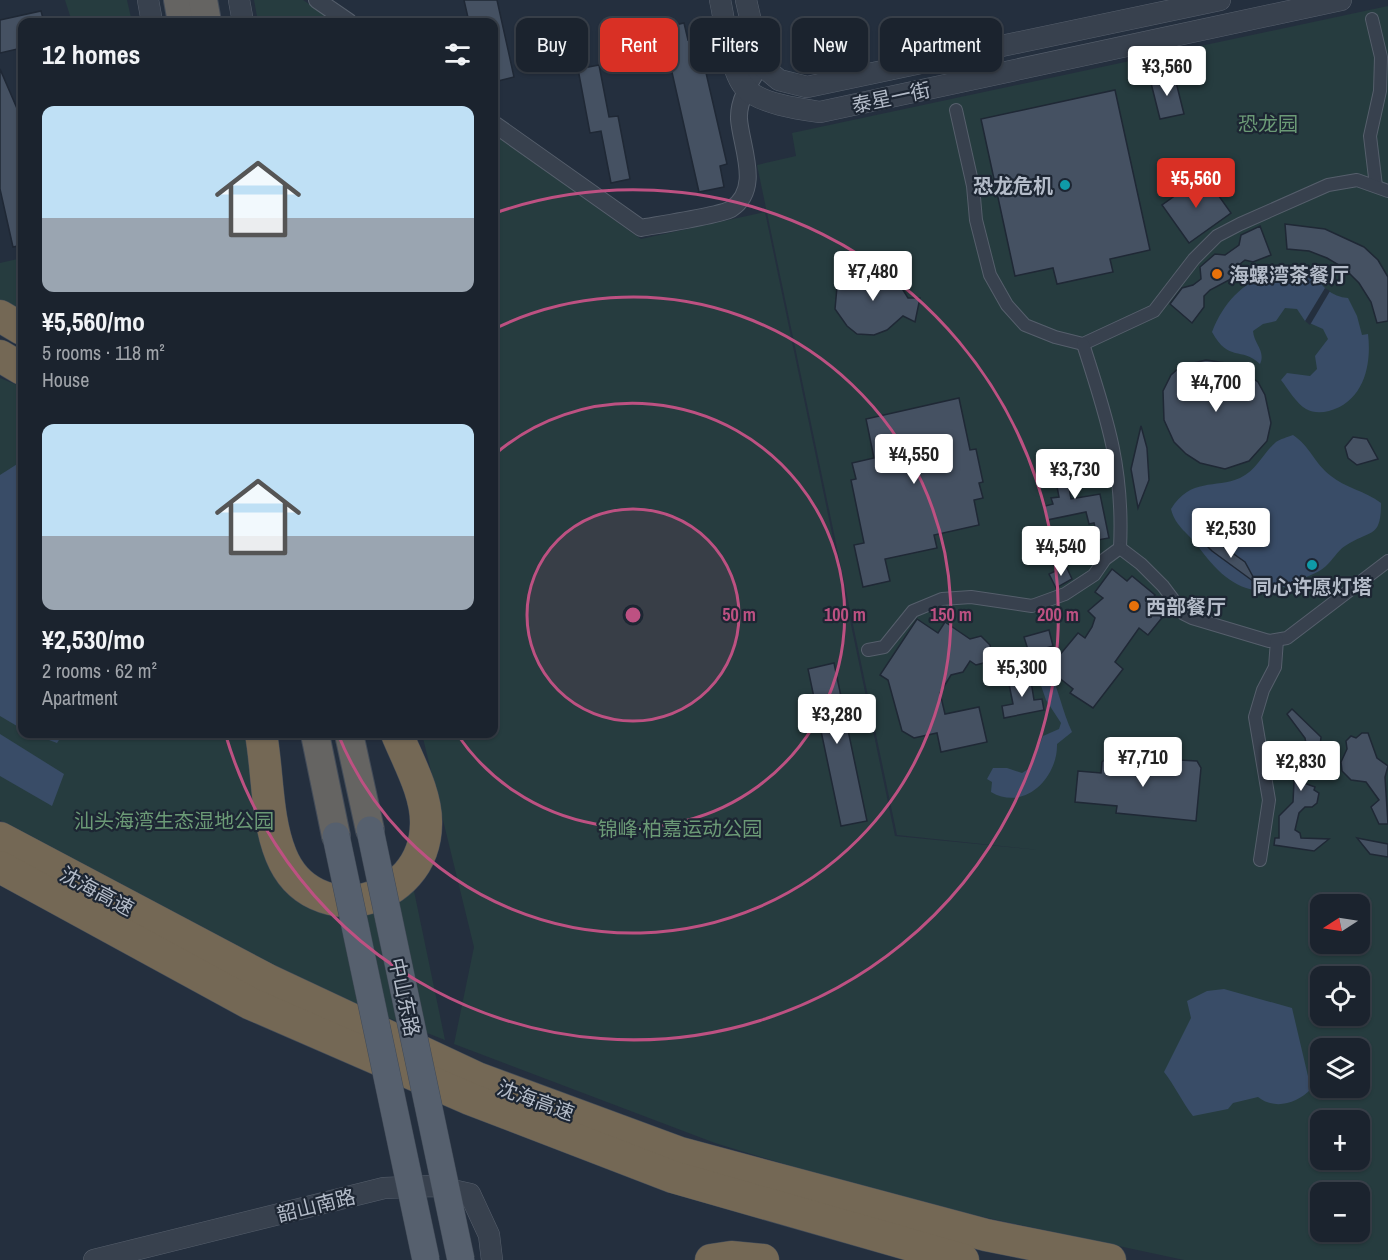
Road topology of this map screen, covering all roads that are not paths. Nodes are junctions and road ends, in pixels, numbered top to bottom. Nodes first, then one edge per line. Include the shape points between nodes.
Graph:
1 (148, 0) edge
2 (178, 0) edge
3 (203, 0) edge
4 (239, 0) edge
5 (317, 0) edge
6 (720, 0) edge
7 (746, 0) edge
8 (1220, 0) edge
9 (1341, 0) edge
10 (151, 18) edge
11 (181, 18) edge
12 (206, 18) edge
13 (242, 18) edge
14 (343, 18) edge
15 (750, 18) edge
16 (1372, 19) dead end
17 (756, 72) edge
18 (769, 72) edge
19 (746, 88) junction
20 (956, 110) dead end
21 (498, 127) edge
22 (1382, 188) edge
23 (0, 316) edge
24 (18, 326) edge
25 (1083, 344) junction
26 (0, 351) edge
27 (0, 356) edge
28 (18, 358) edge
29 (18, 367) edge
30 (1120, 548) junction
31 (1388, 561) edge
32 (1277, 640) junction
33 (868, 650) dead end
34 (262, 738) edge
35 (305, 738) edge
36 (316, 738) edge
37 (350, 738) edge
38 (362, 738) edge
39 (400, 738) edge
40 (327, 790) junction
41 (370, 830) junction
42 (336, 836) joint
43 (0, 838) edge
44 (1260, 860) dead end
45 (0, 867) edge
46 (0, 873) edge
47 (90, 915) junction
48 (94, 1260) edge
49 (426, 1260) edge
50 (461, 1260) edge
51 (492, 1260) edge
52 (711, 1260) edge
53 (763, 1260) edge
54 (963, 1260) edge
55 (1110, 1260) edge

1 - 10 street
2 - 11 highway
3 - 12 highway
4 - 13 street
5 - 14 street
6 - 19 street via 735,66
7 - 15 street
8 - 18 street, 泰星一街 via 807,87 779,80
9 - 19 street, 泰星一街 via 820,112 782,107
16 - 22 street via 1381,57 1380,91 1371,136
17 - 19 street
19 - 21 street via 739,117 748,171 745,192 731,210 641,228
20 - 25 street via 990,275 1007,305 1025,325
22 - 25 street via 1358,180 1328,185 1217,236 1185,268 1154,311
23 - 24 highway
25 - 30 street via 1109,424 1119,472
26 - 28 highway
27 - 29 highway
30 - 32 street via 1163,586 1184,614 1201,623
30 - 33 street via 1094,575 1065,594 1032,606 971,597 942,599 913,611 884,647
31 - 32 street via 1287,639
32 - 44 street via 1275,667 1255,717 1269,800
34 - 39 highway via 281,855 296,880 339,902 376,897 395,887 414,870 423,848 426,823 422,798
35 - 40 street
36 - 40 highway, 中山东路
37 - 41 highway, 中山东路
38 - 41 street
40 - 42 highway, 中山东路
41 - 50 main road, 中山东路, bridge
42 - 49 main road, 中山东路, bridge
43 - 55 highway, 沈海高速 via 268,980 477,1078 680,1153 986,1235
45 - 47 highway, 沈海高速
46 - 47 highway
47 - 54 highway, 沈海高速 via 249,1003 470,1099 672,1177
48 - 51 street, 韶山南路 via 384,1188 434,1186 470,1194 489,1235
52 - 53 highway

